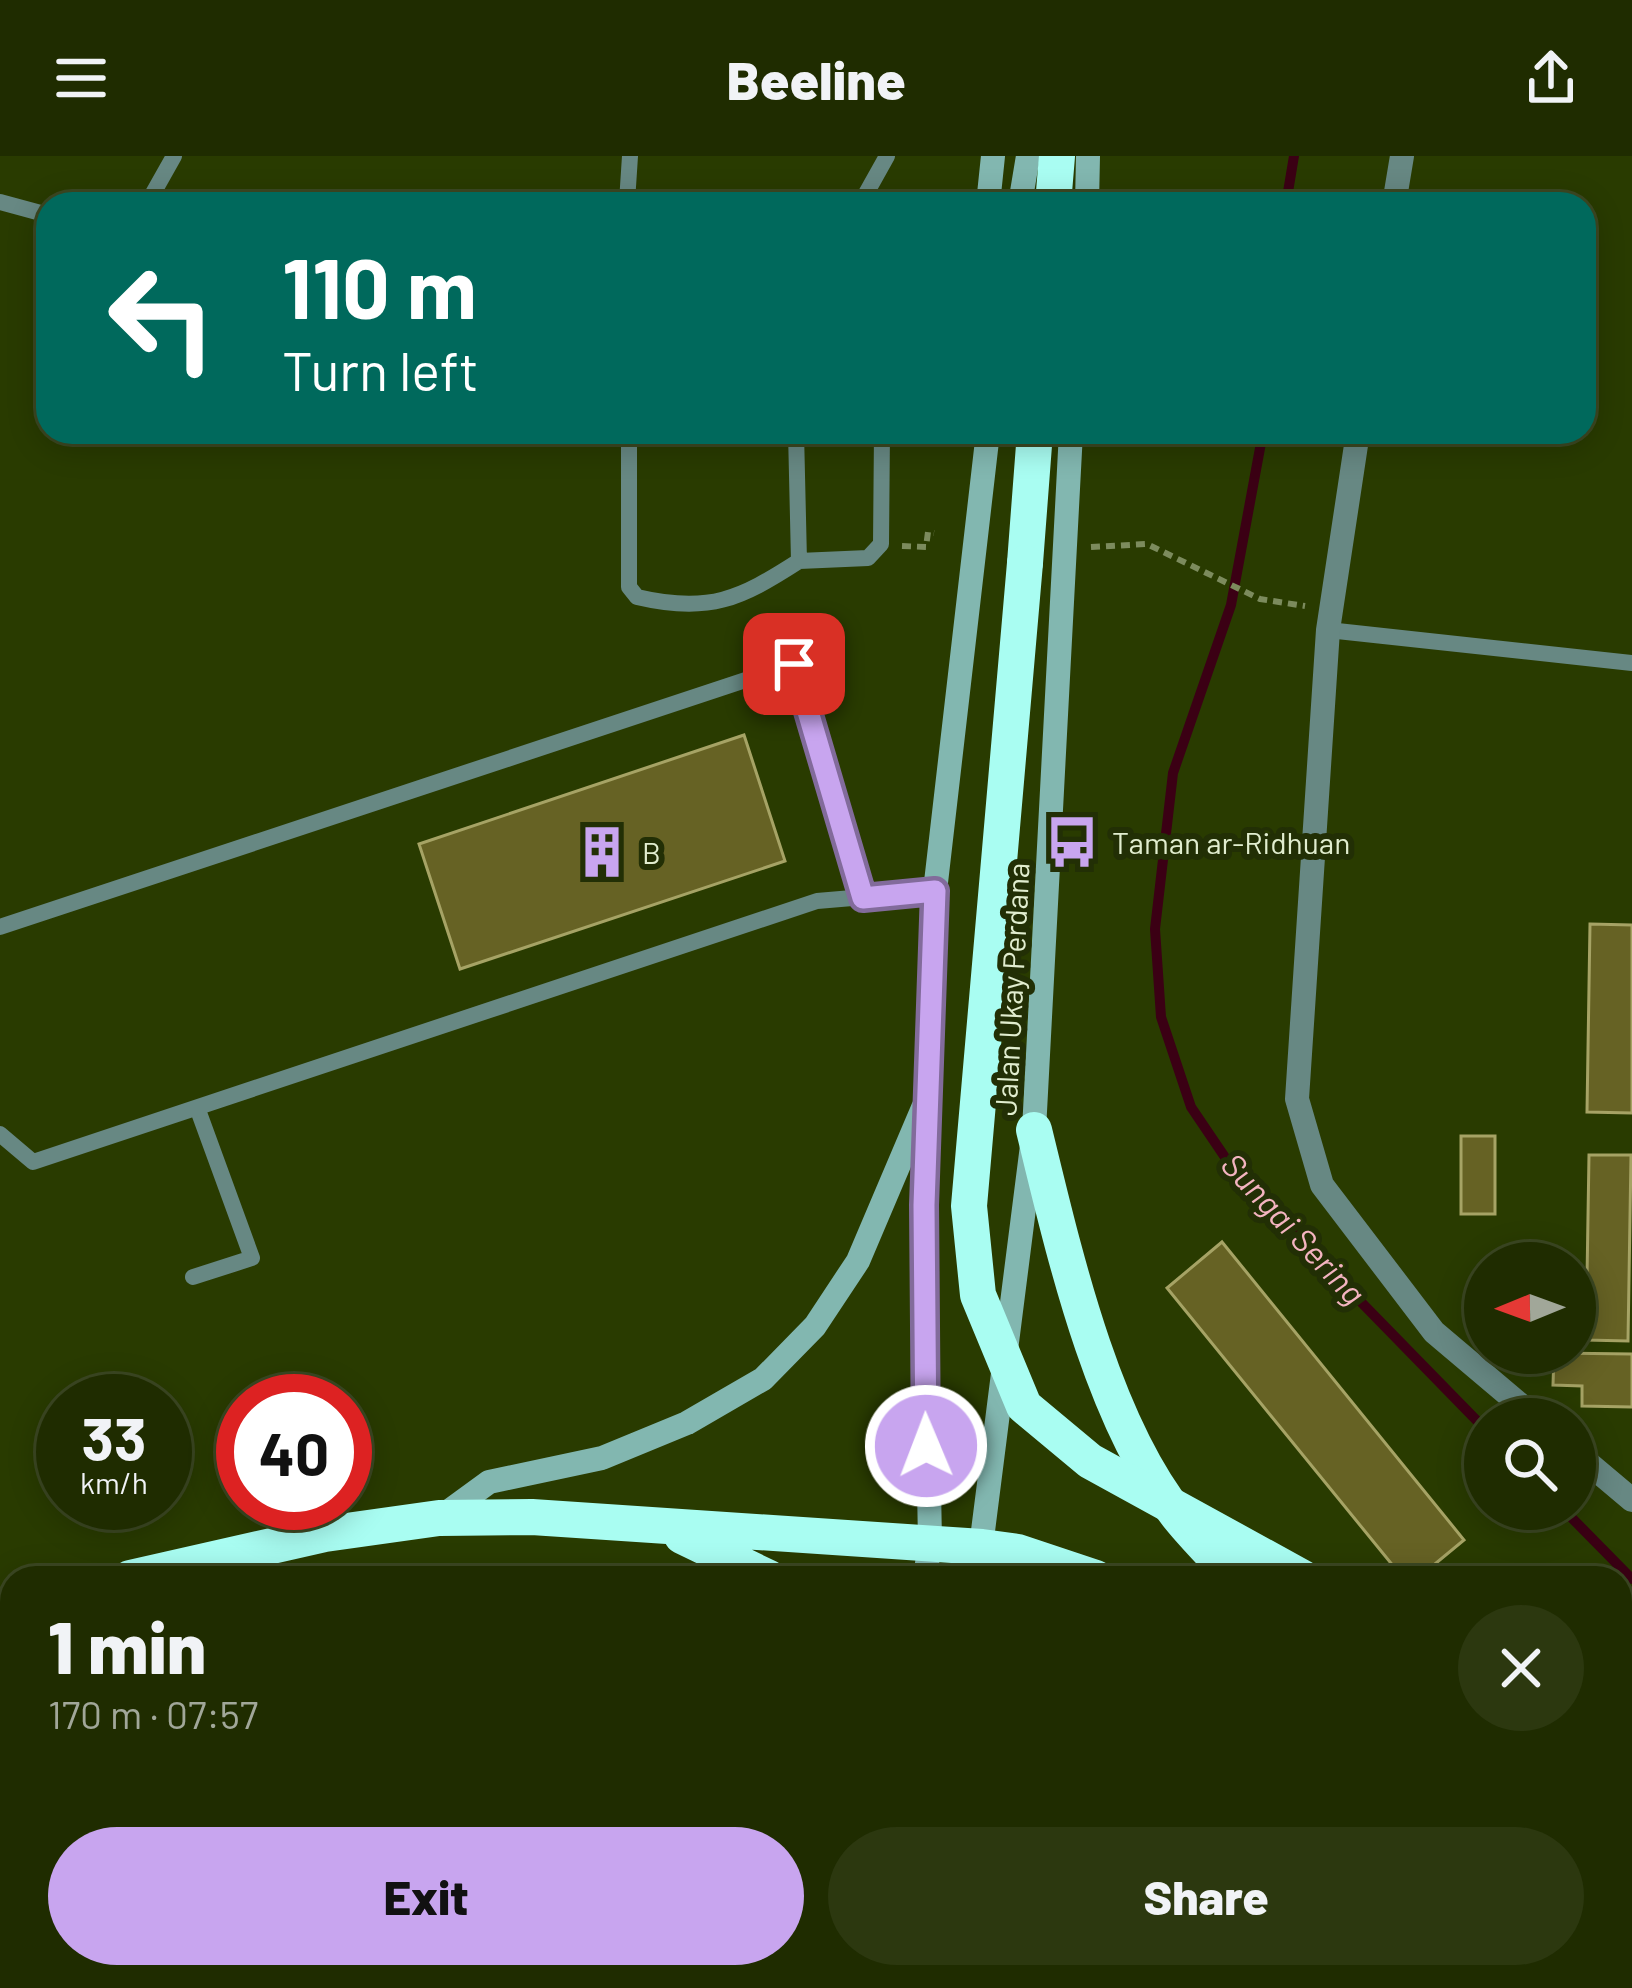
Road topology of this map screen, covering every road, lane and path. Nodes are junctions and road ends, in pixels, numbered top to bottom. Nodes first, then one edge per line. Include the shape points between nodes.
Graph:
1 (174, 156) edge
2 (630, 156) edge
3 (887, 156) edge
4 (993, 156) edge
5 (1028, 156) edge
6 (1057, 156) edge
7 (1088, 156) edge
8 (1402, 156) edge
9 (154, 192) edge
10 (628, 192) edge
11 (867, 192) edge
12 (989, 192) edge
13 (1022, 192) edge
14 (1054, 192) edge
15 (1087, 192) edge
16 (1396, 192) edge
17 (0, 202) edge
18 (36, 212) edge
19 (629, 444) edge
20 (796, 444) edge
21 (882, 444) edge
22 (987, 444) edge
23 (1034, 444) edge
24 (1070, 444) edge
25 (1356, 444) edge
26 (934, 533) dead end
27 (881, 544) junction
28 (1064, 548) junction
29 (799, 561) junction
30 (1329, 620) junction
31 (1632, 663) edge
32 (935, 891) junction
33 (863, 898) junction
34 (0, 927) edge
35 (929, 1095) junction
36 (198, 1110) junction
37 (1034, 1130) junction
38 (0, 1134) edge
39 (193, 1277) dead end
40 (1512, 1398) edge
41 (1596, 1470) edge
42 (1632, 1500) edge
43 (439, 1518) junction
44 (657, 1526) junction
45 (928, 1560) edge
46 (979, 1562) edge
47 (182, 1566) edge
48 (744, 1566) edge
49 (1060, 1566) edge
50 (1224, 1566) edge
51 (1281, 1566) edge

1 - 9 lane
2 - 10 lane
3 - 11 lane
4 - 12 street
5 - 13 street
6 - 14 highway
7 - 15 street
8 - 16 street
17 - 18 lane
19 - 29 lane via 629,587 637,596 728,602
20 - 29 lane
21 - 27 lane
22 - 32 street
23 - 51 highway, bridge via 979,1047 969,1206 978,1295 1024,1406 1090,1461
24 - 28 street, Jalan Ukay Perdana
25 - 30 street
26 - 27 path via 926,547
27 - 29 lane via 868,558
28 - 30 path via 1147,544 1260,599
28 - 37 street, Jalan Ukay Perdana
30 - 31 lane
30 - 40 street via 1297,1099 1322,1185 1434,1332
32 - 33 lane
32 - 35 street
33 - 34 lane via 794,664
33 - 36 lane via 818,901
35 - 43 street via 858,1261 815,1326 763,1378 687,1423 602,1458 489,1482
35 - 45 street
36 - 38 lane via 33,1162
36 - 39 lane via 252,1258
37 - 46 street, Jalan Ukay Perdana
37 - 50 highway via 1074,1289 1121,1412 1176,1513
41 - 42 street
43 - 44 highway
43 - 47 highway
44 - 45 highway
44 - 48 highway
45 - 46 highway
46 - 49 highway via 1018,1552

